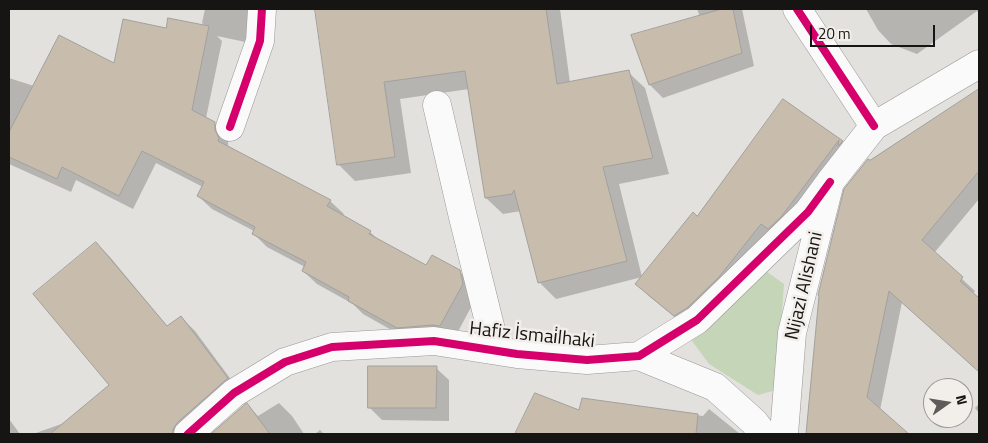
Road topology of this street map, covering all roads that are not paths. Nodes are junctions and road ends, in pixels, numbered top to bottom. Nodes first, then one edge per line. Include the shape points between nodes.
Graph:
1 (262, 9) edge
2 (797, 9) edge
3 (979, 64) edge
4 (437, 105) dead end
5 (874, 126) junction
6 (230, 127) dead end
7 (830, 182) junction
8 (496, 350) junction
9 (639, 356) junction
10 (188, 434) edge
11 (763, 434) edge
12 (784, 434) edge

1 - 6 street via 260,41
2 - 5 street
3 - 5 street, Nijazi Alishani
4 - 8 street
5 - 7 street, Nijazi Alishani
7 - 9 street, Hafiz İsmai̇lhaki via 808,212 697,320
7 - 12 street, Nijazi Alishani via 792,333
8 - 9 street, Hafiz İsmai̇lhaki via 587,360
8 - 10 street, Hafiz İsmai̇lhaki via 434,342 332,346 285,362 234,393
9 - 11 street, Hafiz İsmai̇lhaki via 714,387

